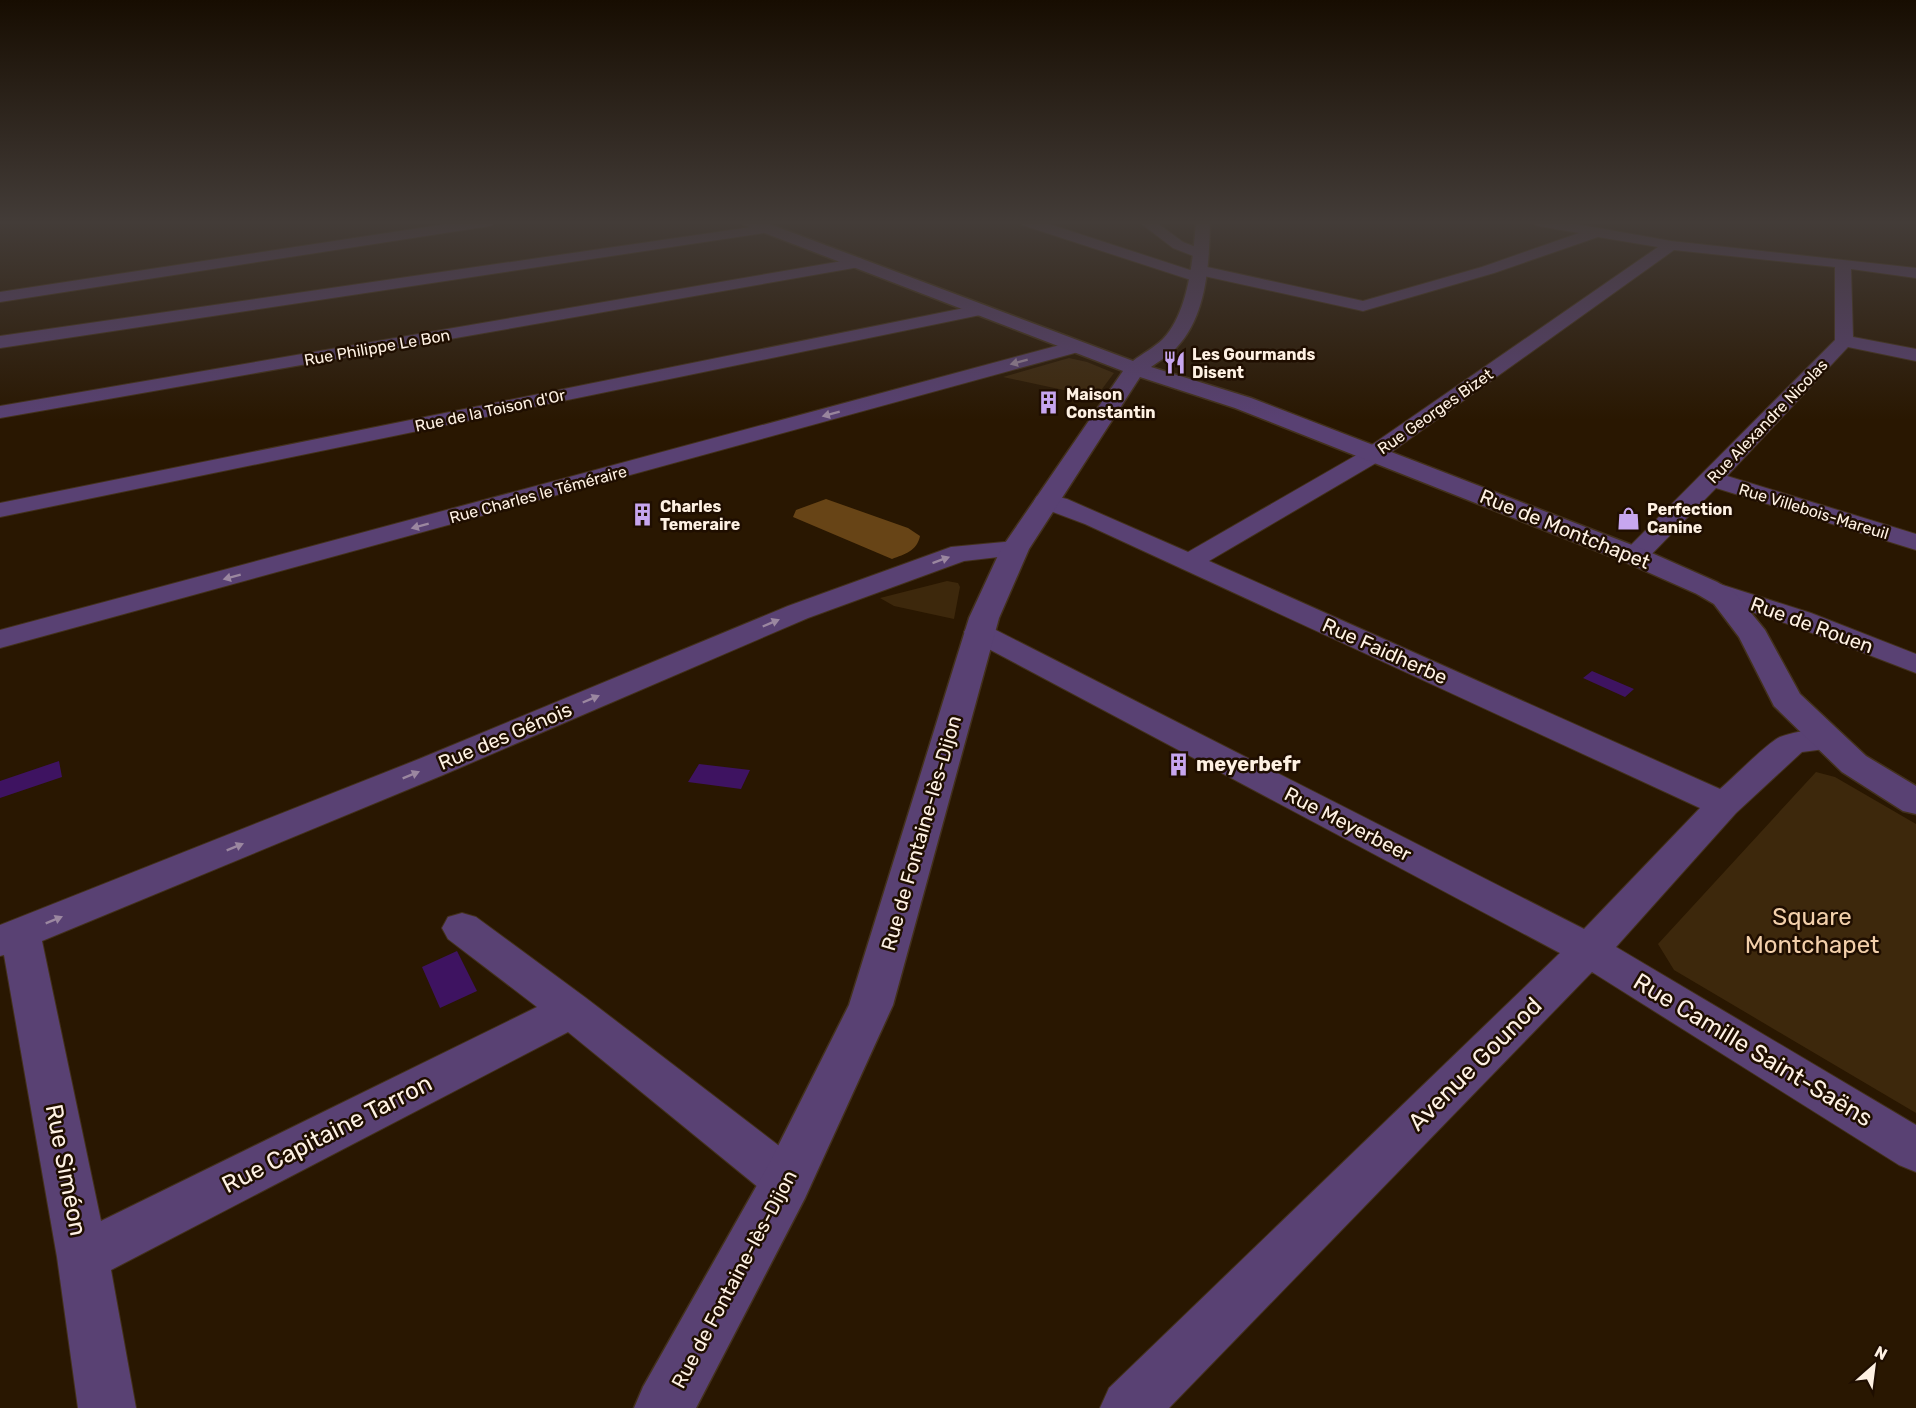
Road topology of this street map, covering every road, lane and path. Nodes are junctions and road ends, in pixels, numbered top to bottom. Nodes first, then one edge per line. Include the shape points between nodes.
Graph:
1 (61, 288) edge
2 (353, 288) edge
3 (717, 288) edge
4 (923, 288) edge
5 (1195, 288) edge
6 (1286, 288) edge
7 (1427, 288) edge
8 (1610, 288) edge
9 (1844, 288) edge
10 (0, 297) edge
11 (979, 310) junction
12 (1844, 341) junction
13 (0, 342) edge
14 (1076, 347) junction
15 (1916, 355) edge
16 (1135, 369) junction
17 (0, 412) edge
18 (1375, 453) junction
19 (1712, 480) junction
20 (1046, 501) junction
21 (0, 510) edge
22 (1916, 542) edge
23 (1015, 549) junction
24 (1635, 556) junction
25 (1189, 562) junction
26 (1707, 588) junction
27 (978, 632) junction
28 (0, 639) edge
29 (1916, 664) edge
30 (1828, 740) junction
31 (1916, 802) edge
32 (1724, 805) junction
33 (462, 928) dead end
34 (10, 937) edge
35 (1589, 950) junction
36 (571, 1010) junction
37 (1916, 1150) edge
38 (787, 1181) junction
39 (83, 1257) junction
40 (106, 1408) edge
41 (664, 1408) edge
42 (1129, 1408) edge

1 - 10 street
2 - 13 street
3 - 17 street, Rue Philippe Le Bon
4 - 11 street, Rue de Montchapet
5 - 16 street, Rue de Fontaine-lès-Dijon via 1190,315 1170,343
6 - 7 street via 1363,306
8 - 18 street, Rue Georges Bizet
9 - 12 street, Rue Alexandre Nicolas
11 - 14 street, Rue de Montchapet
11 - 21 street, Rue de la Toison d'Or
12 - 15 street
12 - 19 street, Rue Alexandre Nicolas
14 - 16 street, Rue de Montchapet
14 -> 28 street, Rue Charles le Téméraire
16 - 18 street, Rue de Montchapet
16 - 20 street, Rue de Fontaine-lès-Dijon
18 - 24 street, Rue de Montchapet
18 - 25 street, Rue Georges Bizet
19 - 22 street, Rue Villebois-Mareuil
19 - 24 street, Rue Alexandre Nicolas
20 - 23 street, Rue de Fontaine-lès-Dijon
20 - 25 street, Rue Faidherbe
23 - 27 street, Rue de Fontaine-lès-Dijon
34 -> 23 street, Rue des Génois via 431,767 798,612 960,553
24 - 26 street, Rue de Montchapet
25 - 32 street, Rue Faidherbe
26 - 29 street, Rue de Rouen
26 - 30 street, Rue de Montchapet via 1735,610 1754,636 1786,699
27 - 35 street, Rue Meyerbeer
27 - 38 street, Rue de Fontaine-lès-Dijon via 872,1005
30 - 31 street, Rue de Montchapet via 1854,764
30 - 32 street, Avenue Gounod via 1790,745
32 - 35 street, Avenue Gounod
33 - 36 street
34 - 39 street, Rue Siméon
35 - 37 street, Rue Camille Saint-Saëns
35 - 42 street, Avenue Gounod
36 - 38 street
36 - 39 street, Rue Capitaine Tarron
38 - 41 street, Rue de Fontaine-lès-Dijon
39 - 40 street, Rue Siméon

